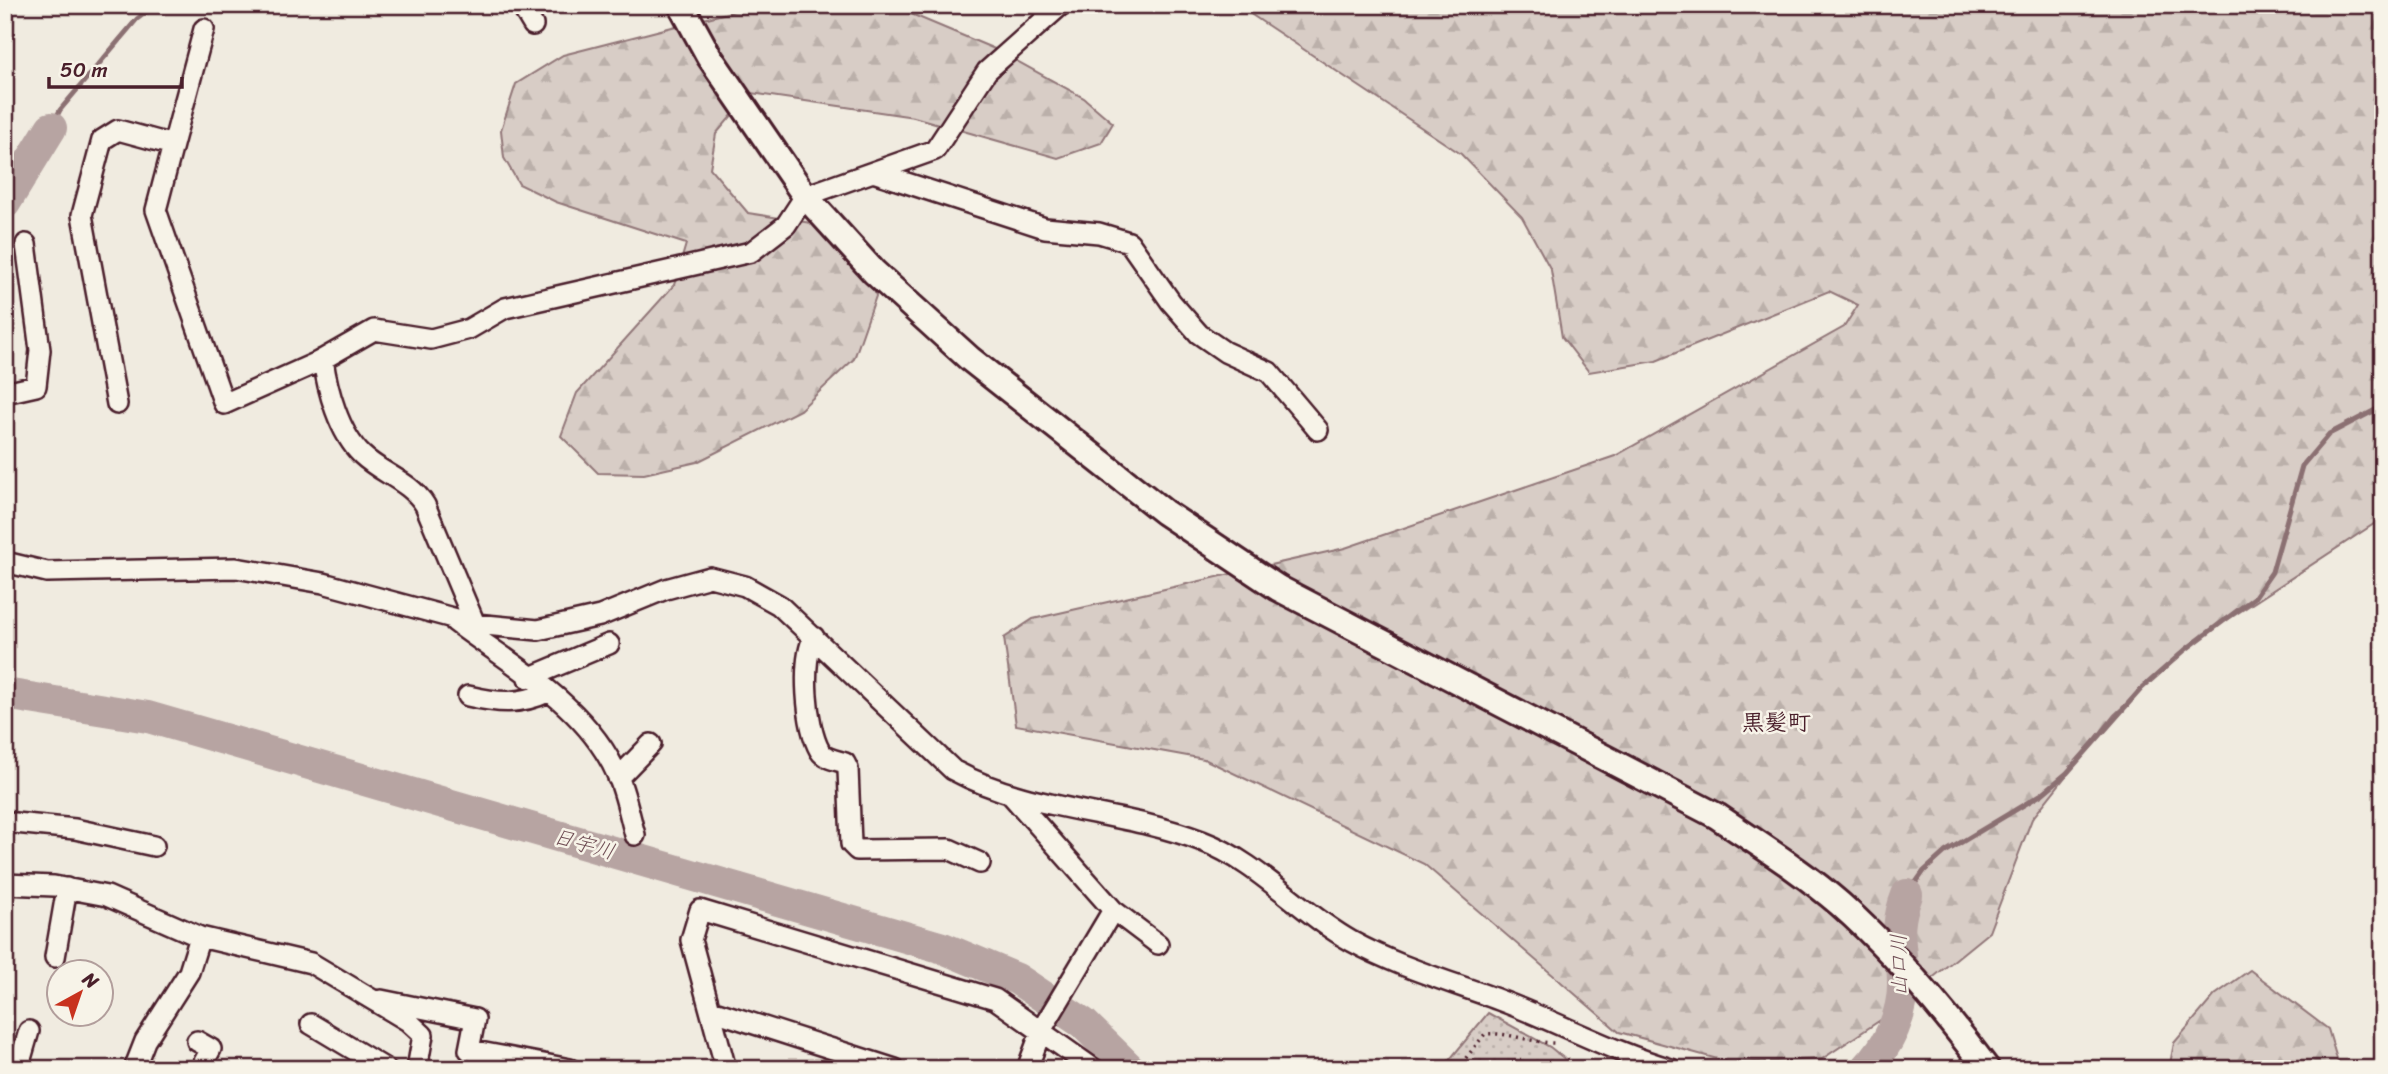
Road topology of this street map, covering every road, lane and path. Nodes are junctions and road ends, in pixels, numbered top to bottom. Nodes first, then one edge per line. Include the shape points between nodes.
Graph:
1 (521, 5) edge
2 (681, 5) edge
3 (1061, 5) edge
4 (533, 25) dead end
5 (204, 29) dead end
6 (173, 145) junction
7 (876, 173) junction
8 (805, 196) junction
9 (26, 244) dead end
10 (323, 359) junction
11 (5, 393) edge
12 (117, 404) dead end
13 (1318, 430) dead end
14 (5, 562) edge
15 (445, 615) junction
16 (475, 624) junction
17 (814, 637) junction
18 (609, 645) dead end
19 (528, 678) junction
20 (548, 692) junction
21 (468, 696) dead end
22 (651, 744) dead end
23 (618, 778) junction
24 (1012, 796) junction
25 (5, 822) edge
26 (635, 835) dead end
27 (154, 846) dead end
28 (981, 863) dead end
29 (5, 884) edge
30 (67, 888) junction
31 (1113, 910) junction
32 (200, 937) junction
33 (1157, 944) dead end
34 (62, 950) dead end
35 (366, 996) junction
36 (711, 1010) junction
37 (311, 1024) dead end
38 (1042, 1029) junction
39 (29, 1031) dead end
40 (1584, 1035) junction
41 (197, 1041) dead end
42 (1660, 1067) edge
43 (18, 1069) edge
44 (134, 1069) edge
45 (200, 1069) edge
46 (386, 1069) edge
47 (417, 1069) edge
48 (570, 1069) edge
49 (726, 1069) edge
50 (895, 1069) edge
51 (1027, 1069) edge
52 (1094, 1069) edge
53 (1457, 1069) edge
54 (1987, 1069) edge

1 - 4 street
2 - 8 street via 709,56
3 - 7 street via 987,71 935,150
5 - 6 street
6 - 10 street via 156,210 224,404
6 - 12 street via 118,130 102,140 82,215
7 - 8 street
7 - 13 street via 1045,228 1099,233 1129,242 1199,334 1269,372
8 - 10 street via 786,225 751,252 505,308 470,329 430,339 374,330
8 - 54 street via 874,272 970,359 1164,512 1278,588 1717,816 1840,904 1922,989
9 - 11 street via 40,349 36,386
10 - 16 street via 327,389 360,453 416,490 425,505
14 - 15 street via 47,572 236,568 323,583
15 - 16 street
15 - 19 street
16 - 17 street via 538,630 600,616 710,577 745,586 779,605
17 - 24 street via 953,771
17 - 28 street via 808,646 807,667 811,725 825,757 845,763 848,769 850,844 858,850 948,849
18 - 19 street
19 - 20 street
20 - 21 street via 529,701 499,703
20 - 23 street via 596,739
22 - 23 street
23 - 26 street
24 - 31 street
24 - 40 street via 1203,841 1234,856 1350,941 1429,977
25 - 27 street via 75,829
29 - 30 street
30 - 32 street via 107,897
30 - 34 street
31 - 33 street
31 - 38 street
32 - 35 street via 310,963
32 - 44 street via 189,972 145,1041
35 - 47 street via 423,1035
35 - 48 street via 475,1019 469,1050
36 - 38 street via 691,940 699,910 995,999
36 - 49 street
36 - 50 street
37 - 46 street via 342,1035
38 - 51 street
38 - 52 street
39 - 43 street
40 - 42 street
40 - 53 path via 1562,1044 1503,1032 1486,1034
41 - 45 street via 211,1049

